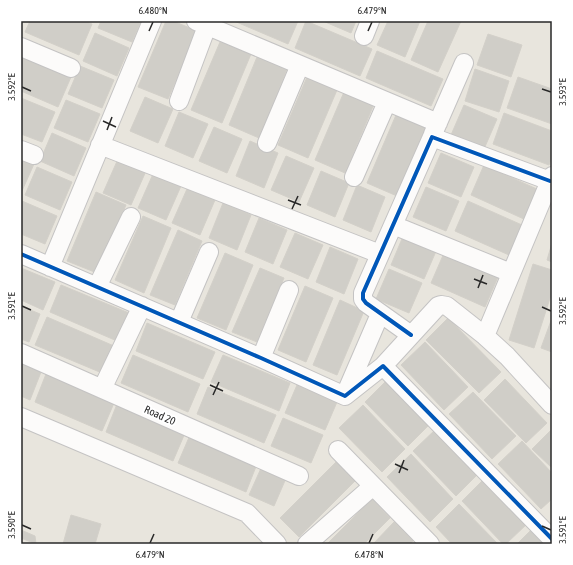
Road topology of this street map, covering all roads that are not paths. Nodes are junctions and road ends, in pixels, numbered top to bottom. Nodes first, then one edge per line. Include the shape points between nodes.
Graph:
1 (152, 21) edge
2 (201, 23) edge
3 (21, 47) edge
4 (464, 63) dead end
5 (300, 65) junction
6 (71, 68) dead end
7 (179, 101) dead end
8 (387, 102) junction
9 (435, 130) junction
10 (267, 142) dead end
11 (100, 145) junction
12 (354, 177) dead end
13 (551, 179) edge
14 (131, 217) dead end
15 (393, 225) junction
16 (209, 252) dead end
17 (21, 254) edge
18 (380, 254) junction
19 (50, 267) junction
20 (511, 273) junction
21 (97, 287) junction
22 (289, 290) dead end
23 (142, 306) junction
24 (380, 314) junction
25 (178, 322) junction
26 (411, 335) junction
27 (485, 336) junction
28 (21, 353) edge
29 (507, 356) junction
30 (261, 358) junction
31 (383, 366) junction
32 (102, 389) junction
33 (552, 390) edge
34 (345, 396) junction
35 (552, 405) edge
36 (21, 417) edge
37 (338, 450) dead end
38 (299, 476) dead end
39 (373, 486) junction
40 (552, 539) edge
41 (427, 543) edge
42 (277, 544) edge
43 (307, 544) edge

1 - 11 street
2 - 5 street
2 - 7 street
3 - 6 street
4 - 9 street
5 - 8 street
5 - 10 street
8 - 9 street
8 - 12 street
9 - 13 street
9 - 15 street
11 - 18 street
11 - 19 street
13 - 20 street
14 - 21 street
15 - 18 street
15 - 20 street
16 - 25 street
17 - 19 street
18 - 24 street via 362,299
19 - 21 street
20 - 27 street
21 - 23 street
22 - 30 street
23 - 25 street
23 - 32 street
24 - 26 street
24 - 34 street
25 - 30 street
26 - 27 street via 441,305 447,306
26 - 31 street
27 - 29 street
28 - 32 street, Road 20
29 - 33 street
29 - 35 street
30 - 34 street
31 - 34 street
31 - 40 street
32 - 38 street, Road 20
36 - 42 street via 247,513
37 - 39 street
39 - 41 street
39 - 43 street

